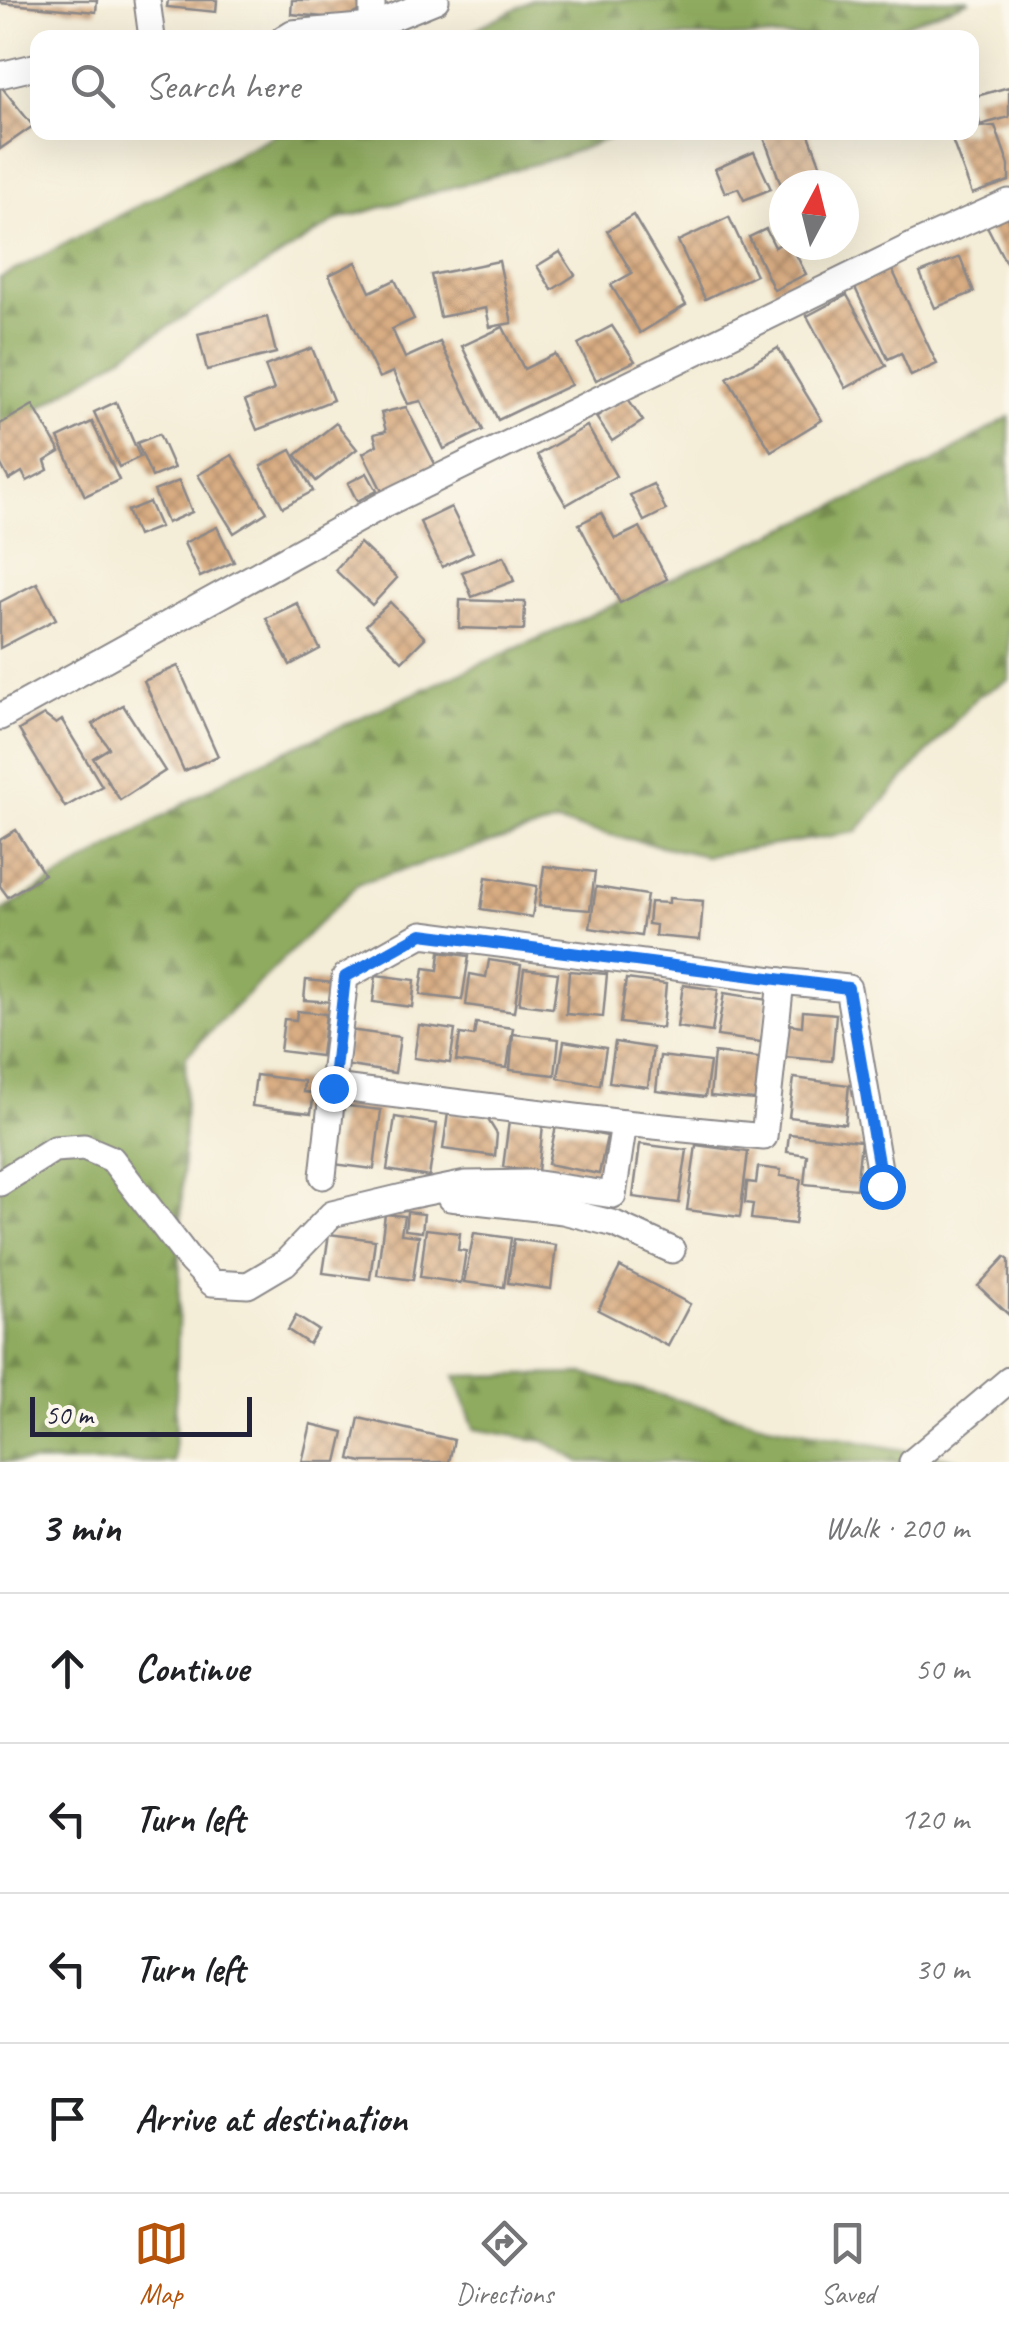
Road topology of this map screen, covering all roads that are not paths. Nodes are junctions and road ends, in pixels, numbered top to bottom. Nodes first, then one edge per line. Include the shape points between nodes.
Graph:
1 (147, 0) edge
2 (436, 0) edge
3 (372, 13) edge
4 (147, 30) edge
5 (304, 30) edge
6 (30, 68) edge
7 (0, 75) edge
8 (1009, 202) edge
9 (0, 715) edge
10 (782, 982) junction
11 (333, 1088) junction
12 (624, 1123) junction
13 (323, 1176) dead end
14 (0, 1183) edge
15 (882, 1186) dead end
16 (407, 1196) junction
17 (672, 1250) dead end
18 (1009, 1380) edge
19 (912, 1462) edge

1 - 4 street
2 - 3 street
3 - 5 street
6 - 7 street
8 - 9 street via 385,504
10 - 11 street via 422,934 345,977
10 - 12 street via 764,1137
10 - 15 street via 848,988
11 - 12 street
11 - 13 street
12 - 16 street via 613,1195 532,1183 466,1184
14 - 16 street via 54,1149 84,1147 112,1159 212,1283 248,1284 284,1263 332,1214
16 - 17 street via 563,1211 615,1224
18 - 19 street

